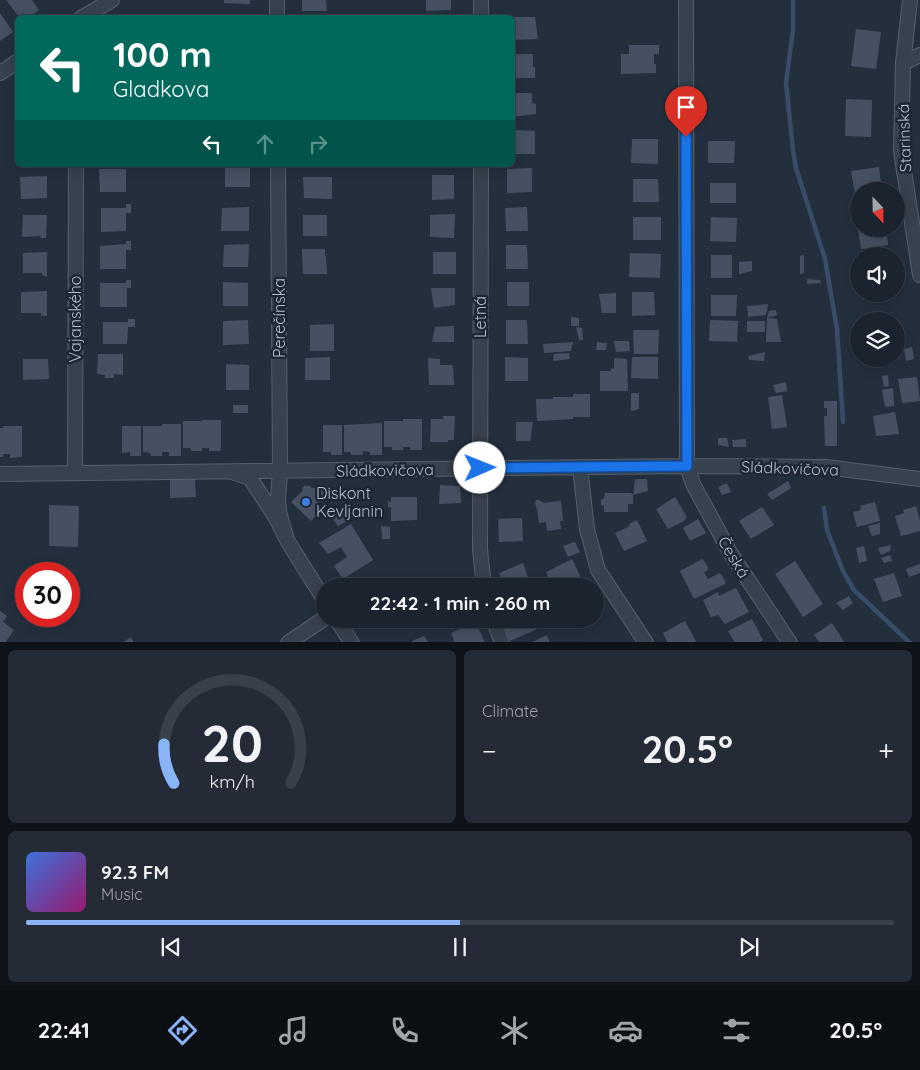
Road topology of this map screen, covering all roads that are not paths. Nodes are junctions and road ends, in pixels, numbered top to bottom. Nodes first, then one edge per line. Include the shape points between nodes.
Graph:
1 (112, 0) edge
2 (277, 0) edge
3 (481, 0) edge
4 (686, 0) edge
5 (910, 0) edge
6 (86, 15) edge
7 (278, 15) edge
8 (481, 15) edge
9 (920, 55) edge
10 (15, 63) edge
11 (903, 63) junction
12 (0, 73) edge
13 (76, 167) edge
14 (278, 167) edge
15 (481, 167) edge
16 (920, 274) edge
17 (687, 466) junction
18 (580, 467) junction
19 (480, 468) junction
20 (280, 471) junction
21 (298, 471) junction
22 (232, 472) junction
23 (0, 474) edge
24 (75, 474) junction
25 (920, 479) edge
26 (280, 486) junction
27 (261, 494) junction
28 (267, 514) junction
29 (287, 540) junction
30 (483, 578) edge
31 (316, 587) edge
32 (316, 624) edge
33 (342, 628) edge
34 (497, 628) edge
35 (288, 642) edge
36 (352, 642) edge
37 (502, 642) edge
38 (646, 642) edge
39 (790, 642) edge

1 - 6 street
2 - 7 street
3 - 8 street
4 - 17 street
5 - 11 street, Starinská
9 - 11 street
10 - 12 street
11 - 16 street, Starinská via 901,151
13 - 24 street, Vajanského
14 - 20 street, Perečínska
15 - 19 street, Letná
17 - 18 street, Sládkovičova
17 - 25 street, Sládkovičova via 826,467
17 - 39 street, Česká via 693,484 731,554
18 - 19 street, Sládkovičova
18 - 38 street via 587,528 598,570
19 - 21 street, Sládkovičova
19 - 30 street, Letná
20 - 21 street, Sládkovičova
20 - 22 street, Sládkovičova
20 - 26 street, Perečínska
20 - 27 street via 268,476
21 - 26 street via 283,478
22 - 24 street, Sládkovičova
22 - 27 street, Perečínska via 250,478
22 - 28 street, Perečínska via 244,480
23 - 24 street, Sládkovičova
26 - 29 street, Perečínska via 279,512
27 - 28 street, Perečínska
27 - 29 street, Perečínska
28 - 29 street, Perečínska
29 - 31 street, Perečínska
32 - 35 street
33 - 36 street
34 - 37 street

